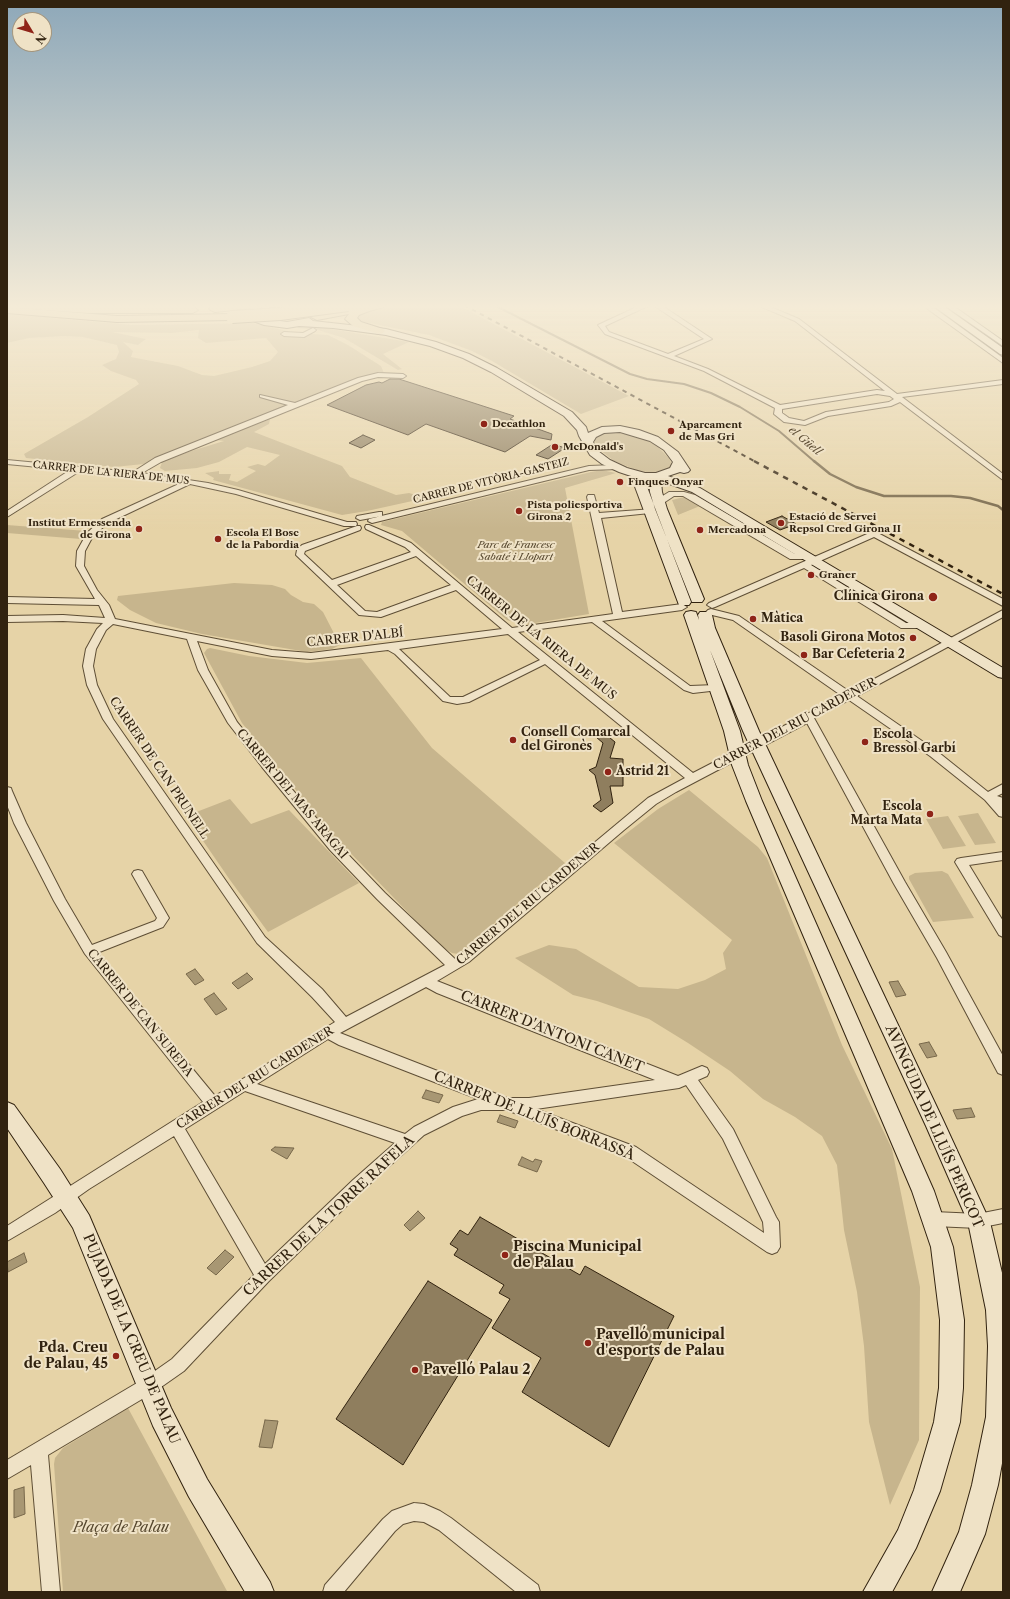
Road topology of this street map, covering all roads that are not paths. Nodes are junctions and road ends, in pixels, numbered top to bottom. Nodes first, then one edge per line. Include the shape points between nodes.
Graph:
1 (359, 380) edge
2 (510, 380) edge
3 (725, 380) edge
4 (875, 380) edge
5 (1003, 382) edge
6 (262, 396) dead end
7 (896, 396) junction
8 (295, 405) junction
9 (779, 407) junction
10 (568, 414) junction
11 (628, 430) junction
12 (588, 442) junction
13 (594, 453) junction
14 (679, 461) junction
15 (7, 462) edge
16 (615, 467) junction
17 (78, 469) junction
18 (135, 474) junction
19 (638, 477) junction
20 (656, 478) junction
21 (1003, 478) edge
22 (189, 482) junction
23 (698, 494) junction
24 (591, 497) dead end
25 (659, 502) junction
26 (650, 511) junction
27 (7, 515) edge
28 (596, 516) junction
29 (360, 518) junction
30 (371, 524) junction
31 (355, 526) junction
32 (415, 553) junction
33 (808, 561) junction
34 (331, 584) junction
35 (457, 586) junction
36 (7, 600) edge
37 (102, 602) junction
38 (1003, 603) edge
39 (688, 606) junction
40 (709, 611) junction
41 (1003, 613) edge
42 (618, 616) junction
43 (7, 620) edge
44 (595, 620) junction
45 (111, 621) junction
46 (511, 631) junction
47 (191, 637) junction
48 (951, 643) junction
49 (390, 647) junction
50 (547, 660) junction
51 (1003, 674) edge
52 (710, 688) junction
53 (849, 696) junction
54 (808, 716) junction
55 (754, 738) junction
56 (739, 760) junction
57 (692, 778) junction
58 (1003, 788) edge
59 (7, 791) edge
60 (987, 797) junction
61 (1003, 802) edge
62 (10, 805) edge
63 (1003, 813) edge
64 (1003, 856) edge
65 (138, 874) dead end
66 (1003, 932) edge
67 (89, 951) junction
68 (454, 966) junction
69 (426, 981) junction
70 (344, 1023) junction
71 (327, 1033) junction
72 (1003, 1069) edge
73 (690, 1078) junction
74 (243, 1085) junction
75 (505, 1103) junction
76 (213, 1104) junction
77 (7, 1112) edge
78 (176, 1126) junction
79 (406, 1141) junction
80 (66, 1197) junction
81 (1003, 1216) edge
82 (934, 1220) junction
83 (978, 1221) junction
84 (7, 1234) edge
85 (263, 1276) junction
86 (148, 1386) junction
87 (39, 1451) junction
88 (7, 1470) edge
89 (51, 1592) edge
90 (260, 1592) edge
91 (332, 1592) edge
92 (531, 1592) edge
93 (876, 1592) edge
94 (946, 1592) edge

1 - 8 street
2 - 10 street
3 - 9 street
4 - 7 street
5 - 7 street
6 - 8 street
7 - 9 street via 887,392 876,392
7 - 9 street via 898,400 891,404 826,414 805,423 781,417 778,414
7 - 21 street
8 - 18 street via 158,460
10 - 11 street
10 - 12 street via 578,424
11 - 12 street via 602,430 592,435
11 - 14 street via 661,443
12 - 13 street
13 - 16 street
13 - 29 street, CARRER DE VITÒRIA-GASTEIZ via 590,460 581,465
14 - 20 street via 675,470
14 - 23 street
15 - 17 street, CARRER DE LA RIERA DE MUS
16 - 19 street
16 - 30 street, CARRER DE VITÒRIA-GASTEIZ via 589,468
17 - 18 street, CARRER DE LA RIERA DE MUS
17 - 27 street
18 - 22 street, CARRER DE LA RIERA DE MUS
19 - 20 street
19 - 26 street
20 - 23 street
20 - 25 street
22 - 31 street, CARRER DE LA RIERA DE MUS via 238,492
22 - 37 street via 113,516 90,535 80,551 80,566
23 - 25 street via 676,494
23 - 33 street
24 - 28 street
25 - 39 street
26 - 28 street
26 - 39 street
28 - 42 street
29 - 30 street via 367,518
29 - 31 street via 355,521
30 - 31 street
30 - 32 street, CARRER DE LA RIERA DE MUS via 408,545
31 - 34 street via 305,547 300,552 300,555
32 - 34 street
32 - 35 street, CARRER DE LA RIERA DE MUS
33 - 38 street via 874,534
33 - 40 street
33 - 48 street
34 - 35 street via 362,613 371,615 378,615
35 - 46 street, CARRER DE LA RIERA DE MUS
36 - 37 street
37 - 45 street
39 - 40 street
39 - 42 street, CARRER D'ALBÍ
39 - 52 street
40 - 53 street via 736,618
40 - 55 street, AVINGUDA DE LLUÍS PERICOT via 708,628
41 - 48 street, CARRER DEL RIU CARDENER
42 - 44 street, CARRER D'ALBÍ
43 - 45 street, CARRER D'ALBÍ via 63,618
44 - 46 street, CARRER D'ALBÍ
44 - 52 street via 687,688
45 - 47 street, CARRER D'ALBÍ
45 - 70 street, CARRER DE CAN PRUNELL via 102,629 91,649 88,666 101,708 251,927
46 - 49 street, CARRER D'ALBÍ
46 - 50 street, CARRER DE LA RIERA DE MUS
47 - 49 street, CARRER D'ALBÍ via 297,656
47 - 68 street, CARRER DEL MAS ARAGAI via 204,670 233,724 334,847
48 - 51 street
48 - 53 street, CARRER DEL RIU CARDENER
49 - 50 street via 447,699 458,701 465,700
50 - 57 street, CARRER DE LA RIERA DE MUS
52 - 56 street via 732,731
53 - 54 street, CARRER DEL RIU CARDENER
53 - 60 street via 934,754
54 - 55 street, CARRER DEL RIU CARDENER
54 - 72 street
55 - 56 street, CARRER DEL RIU CARDENER
55 - 83 street, AVINGUDA DE LLUÍS PERICOT via 930,1111
56 - 57 street, CARRER DEL RIU CARDENER
56 - 82 street via 754,801
57 - 68 street, CARRER DEL RIU CARDENER via 652,801
58 - 60 street
59 - 62 street, CARRER DE CAN SUREDA
60 - 61 street
60 - 63 street
62 - 67 street, CARRER DE CAN SUREDA
64 - 66 street via 961,862
65 - 67 street via 163,918 159,924
67 - 76 street, CARRER DE CAN SUREDA
68 - 69 street, CARRER DEL RIU CARDENER
69 - 70 street, CARRER DEL RIU CARDENER
69 - 73 street, CARRER D'ANTONI CANET via 450,992
70 - 71 street, CARRER DEL RIU CARDENER
71 - 74 street, CARRER DEL RIU CARDENER
71 - 75 street, CARRER DE LLUÍS BORRASSÀ
73 - 75 street, CARRER DE LA TORRE RAFELA via 530,1104
73 - 75 street, CARRER DE LLUÍS BORRASSÀ via 728,1134 771,1222 772,1247 631,1152
74 - 76 street, CARRER DEL RIU CARDENER
74 - 79 street
75 - 79 street, CARRER DE LA TORRE RAFELA via 481,1104 458,1111 419,1131
76 - 78 street, CARRER DEL RIU CARDENER
77 - 80 street, PUJADA DE LA CREU DE PALAU
78 - 80 street, CARRER DEL RIU CARDENER
78 - 85 street
79 - 85 street, CARRER DE LA TORRE RAFELA
80 - 84 street, CARRER DEL RIU CARDENER
80 - 86 street, PUJADA DE LA CREU DE PALAU via 81,1222
81 - 83 street
82 - 83 street
82 - 93 street via 942,1247 952,1320 951,1388 947,1422 927,1491 907,1539
83 - 94 street, AVINGUDA DE LLUÍS PERICOT via 998,1310 998,1417 985,1485 972,1534
85 - 86 street, CARRER DE LA TORRE RAFELA via 178,1365
86 - 87 street, CARRER DE LA TORRE RAFELA
86 - 90 street, PUJADA DE LA CREU DE PALAU via 198,1488
87 - 88 street, CARRER DE LA TORRE RAFELA
87 - 89 street
91 - 92 street via 398,1516 414,1512 424,1513 445,1524

